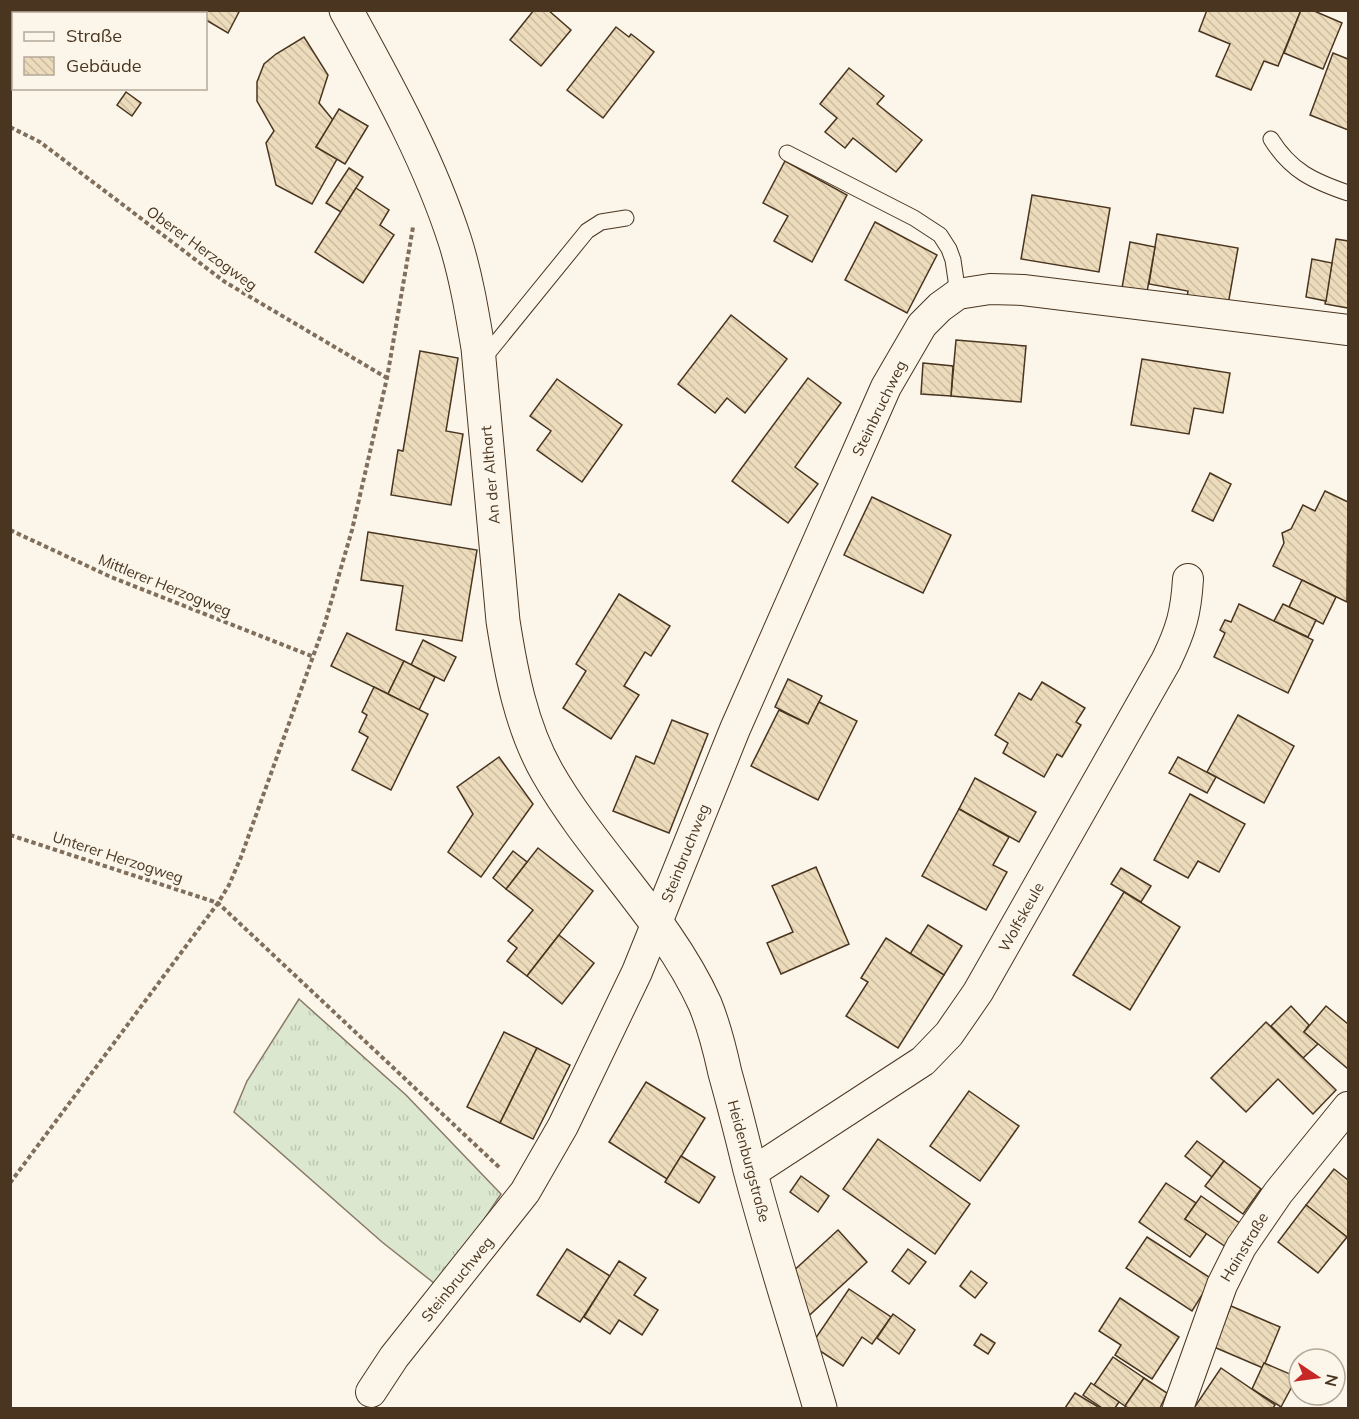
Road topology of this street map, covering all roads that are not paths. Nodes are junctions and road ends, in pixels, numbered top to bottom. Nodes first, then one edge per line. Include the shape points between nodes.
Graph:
1 (346, 10) edge
2 (1270, 139) dead end
3 (787, 153) dead end
4 (1348, 193) edge
5 (626, 218) dead end
6 (958, 294) junction
7 (1348, 330) edge
8 (480, 362) junction
9 (1188, 579) dead end
10 (657, 923) junction
11 (1348, 1107) edge
12 (751, 1173) junction
13 (371, 1392) dead end
14 (820, 1408) edge
15 (1178, 1408) edge

1 - 8 street, An der Althart via 404,118 432,180 455,242
2 - 4 lane via 1291,166
3 - 6 lane via 914,218 940,236 954,260
5 - 8 lane via 601,222 587,231
6 - 7 street, Steinbruchweg via 990,289 1023,290
6 - 10 street, Steinbruchweg via 922,326 886,387 735,729
8 - 10 street, An der Althart via 503,621 511,671 531,739 571,809
9 - 12 street, Wolfskeule via 1182,625 1166,661 978,992 949,1034 923,1061
10 - 12 street, Heidenburgstraße via 705,1005
10 - 13 street, Steinbruchweg via 602,1047 525,1192 394,1356
11 - 15 street, Hainstraße via 1278,1193 1241,1246 1222,1285
12 - 14 street, Heidenburgstraße

